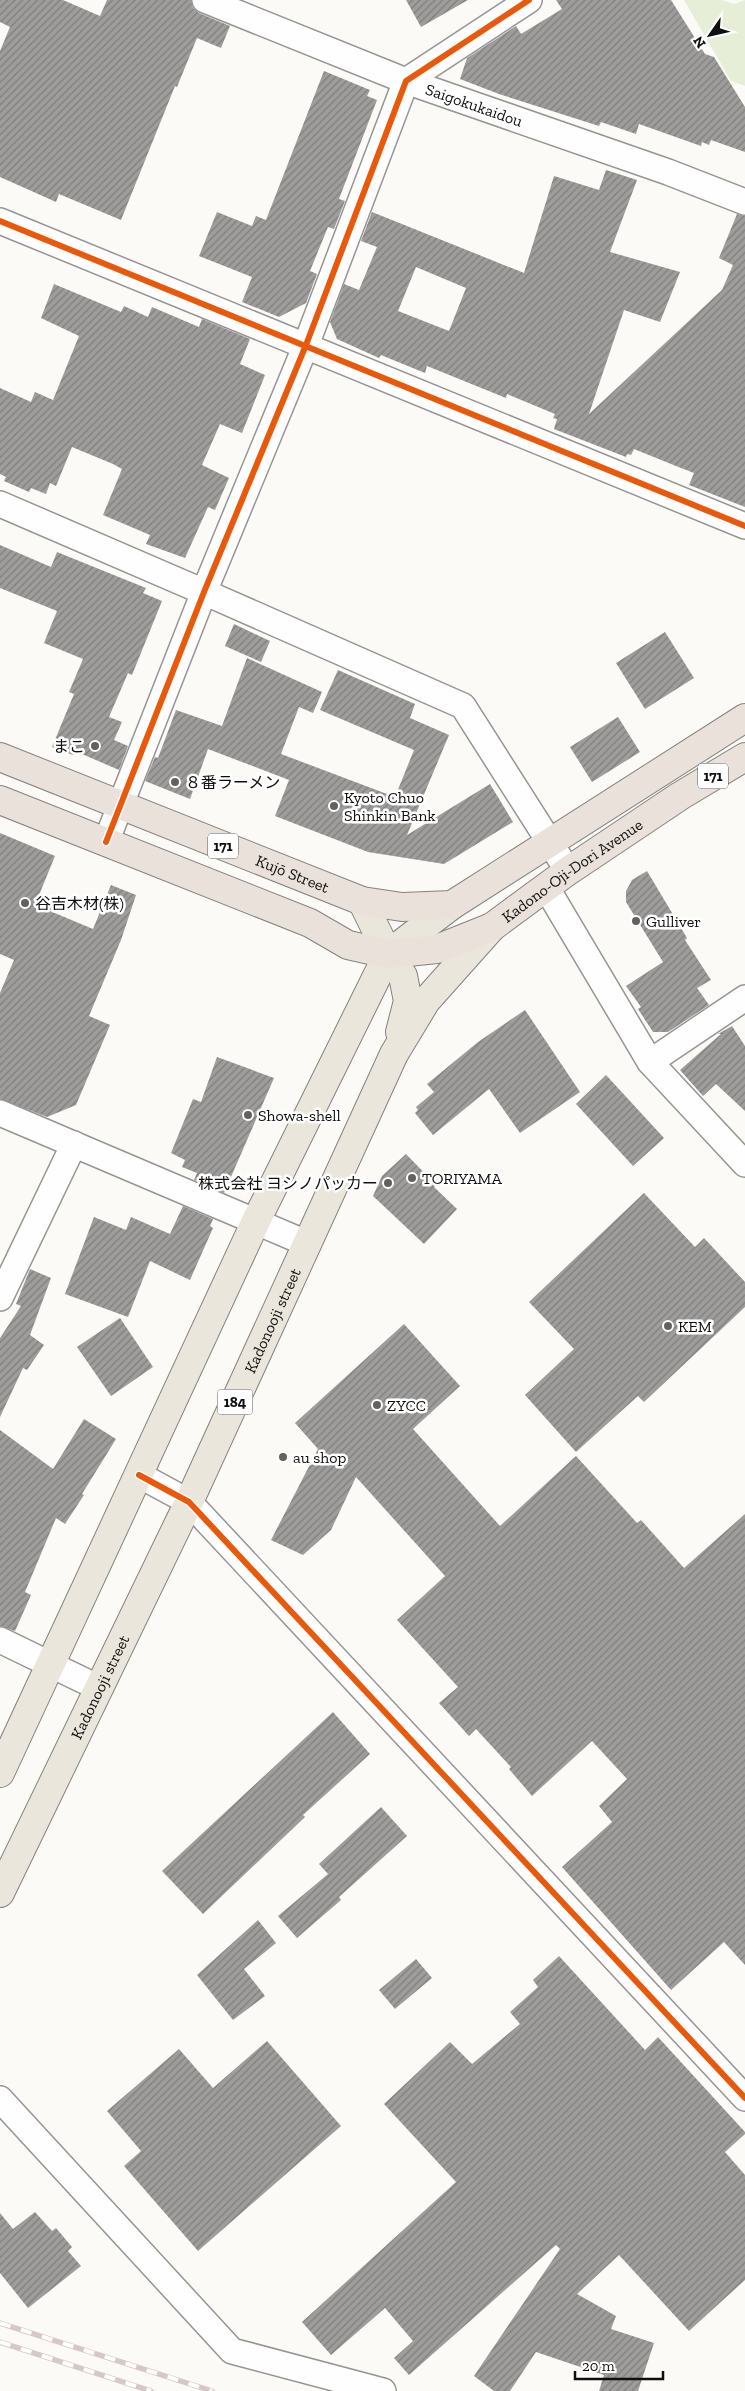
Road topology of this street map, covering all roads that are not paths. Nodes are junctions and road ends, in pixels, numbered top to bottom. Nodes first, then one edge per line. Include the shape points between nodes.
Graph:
1 (205, 0) edge
2 (529, 0) edge
3 (406, 81) junction
4 (745, 202) edge
5 (0, 220) edge
6 (306, 345) junction
7 (0, 504) edge
8 (745, 526) edge
9 (204, 592) junction
10 (745, 718) edge
11 (0, 757) edge
12 (745, 757) edge
13 (0, 800) edge
14 (121, 805) junction
15 (106, 842) junction
16 (549, 843) junction
17 (568, 871) junction
18 (546, 887) junction
19 (362, 901) junction
20 (452, 905) junction
21 (492, 927) junction
22 (388, 954) junction
23 (745, 998) edge
24 (394, 1054) junction
25 (650, 1062) junction
26 (0, 1113) edge
27 (74, 1144) junction
28 (745, 1164) edge
29 (256, 1221) junction
30 (306, 1243) junction
31 (0, 1298) edge
32 (139, 1475) junction
33 (189, 1502) junction
34 (0, 1640) edge
35 (50, 1665) junction
36 (100, 1688) junction
37 (0, 1773) edge
38 (0, 1893) edge
39 (745, 2098) edge
40 (0, 2099) edge
41 (383, 2391) edge

1 - 3 street, Saigokukaidou
2 - 3 street
3 - 4 street, Saigokukaidou
3 - 6 street
5 - 6 street
6 - 8 street
6 - 9 street
7 - 9 street
9 - 14 street
9 - 16 street via 463,706
10 - 16 highway, Kadono-Oji-Dori Avenue / 171
11 - 14 highway, Kujō Street / 171
12 - 17 highway, Kadono-Oji-Dori Avenue / 171
13 - 15 highway, 171
14 - 15 street
14 - 19 highway, Kujō Street / 171
15 - 22 highway, 171 via 310,923 348,945
16 - 17 street
16 - 20 highway, Kadono-Oji-Dori Avenue / 171
17 - 18 highway, Kadono-Oji-Dori Avenue / 171
18 - 21 highway, Kadono-Oji-Dori Avenue / 171
18 - 25 street
19 - 20 highway, Kujō Street / 171 via 402,907
19 - 22 main road
20 - 22 main road
21 - 22 highway, Kadono-Oji-Dori Avenue / 171 via 437,949
21 - 24 main road, Kadonooji street / 184 via 426,1001
22 - 24 main road via 403,976 408,1001
22 - 29 main road
23 - 25 street
24 - 30 main road, Kadonooji street / 184
25 - 28 street
26 - 27 street
27 - 29 street
27 - 31 street
29 - 30 street
29 - 32 main road
30 - 33 main road, Kadonooji street / 184
32 - 33 street
32 - 35 main road
33 - 36 main road, Kadonooji street / 184
33 - 39 street
34 - 35 street
35 - 36 street
35 - 37 main road
36 - 38 main road, Kadonooji street / 184
40 - 41 street via 232,2351

